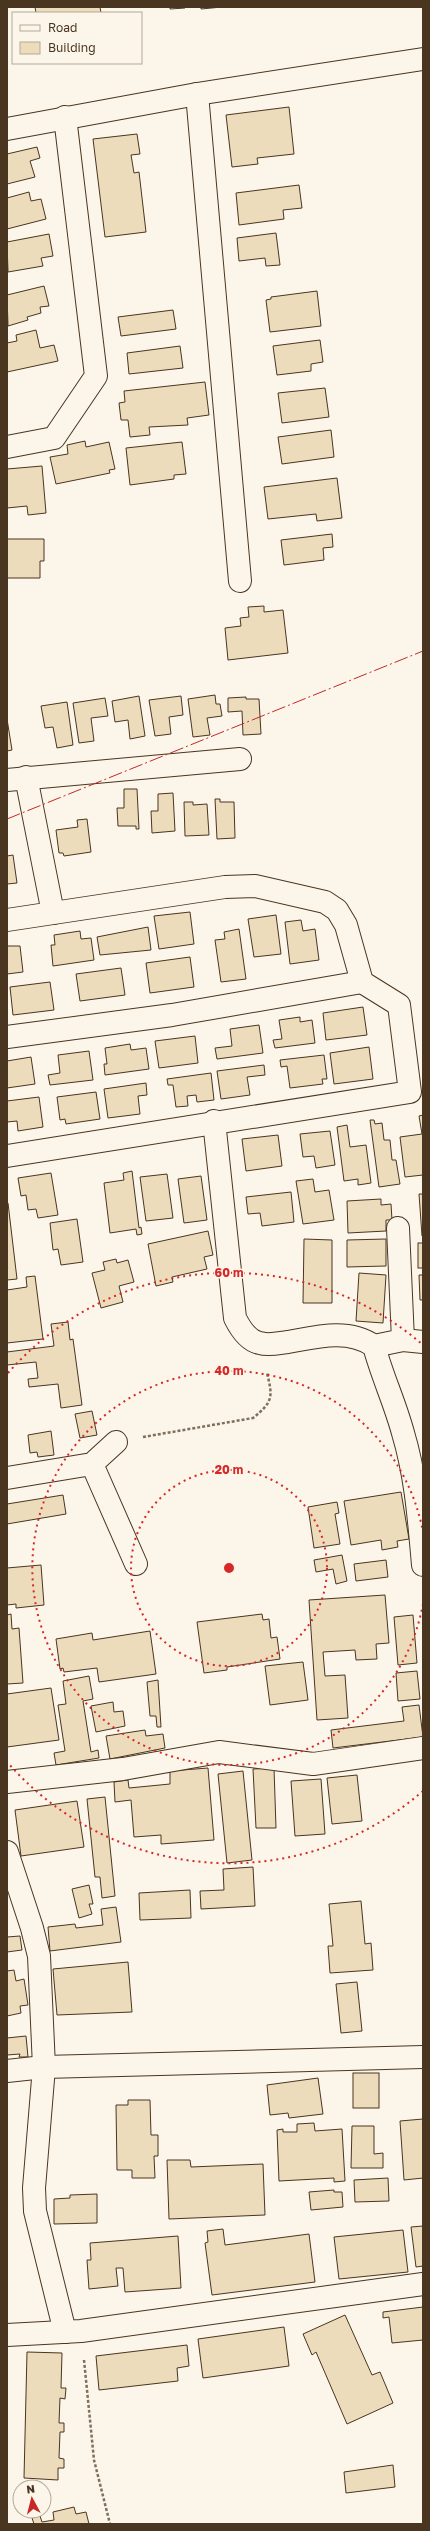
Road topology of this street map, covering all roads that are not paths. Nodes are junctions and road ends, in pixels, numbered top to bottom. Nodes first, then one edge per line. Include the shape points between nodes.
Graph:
1 (423, 59) edge
2 (197, 94) junction
3 (65, 117) junction
4 (7, 129) edge
5 (7, 446) edge
6 (240, 581) dead end
7 (240, 759) dead end
8 (16, 779) edge
9 (53, 913) junction
10 (7, 920) edge
11 (362, 982) junction
12 (7, 1037) edge
13 (214, 1121) junction
14 (7, 1156) edge
15 (398, 1228) dead end
16 (413, 1341) edge
17 (374, 1346) junction
18 (116, 1442) road end
19 (92, 1464) junction
20 (7, 1478) edge
21 (136, 1564) dead end
22 (423, 1565) edge
23 (423, 1748) edge
24 (7, 1782) edge
25 (7, 1852) edge
26 (423, 2057) edge
27 (44, 2067) junction
28 (7, 2071) edge
29 (423, 2284) edge
30 (73, 2331) junction
31 (7, 2335) edge

1 - 2 street
2 - 3 street
2 - 6 street
3 - 4 street
3 - 5 street via 96,376 54,438
7 - 8 street
8 - 9 street
9 - 10 street
9 - 11 street via 224,887 255,886 325,902 337,910 346,925
11 - 12 street via 172,1015
11 - 13 street via 399,1005 410,1092
13 - 14 street
13 - 17 street via 235,1318 242,1332 259,1343 271,1344 336,1335 348,1336
15 - 16 street
16 - 17 street
17 - 22 street via 403,1432 415,1481
18 - 19 street
19 - 20 street
19 - 21 street
23 - 24 street via 313,1764 220,1752 123,1769
25 - 27 street via 39,1956
26 - 27 street
27 - 28 street
27 - 30 street via 34,2188 35,2211
29 - 30 street
30 - 31 street

